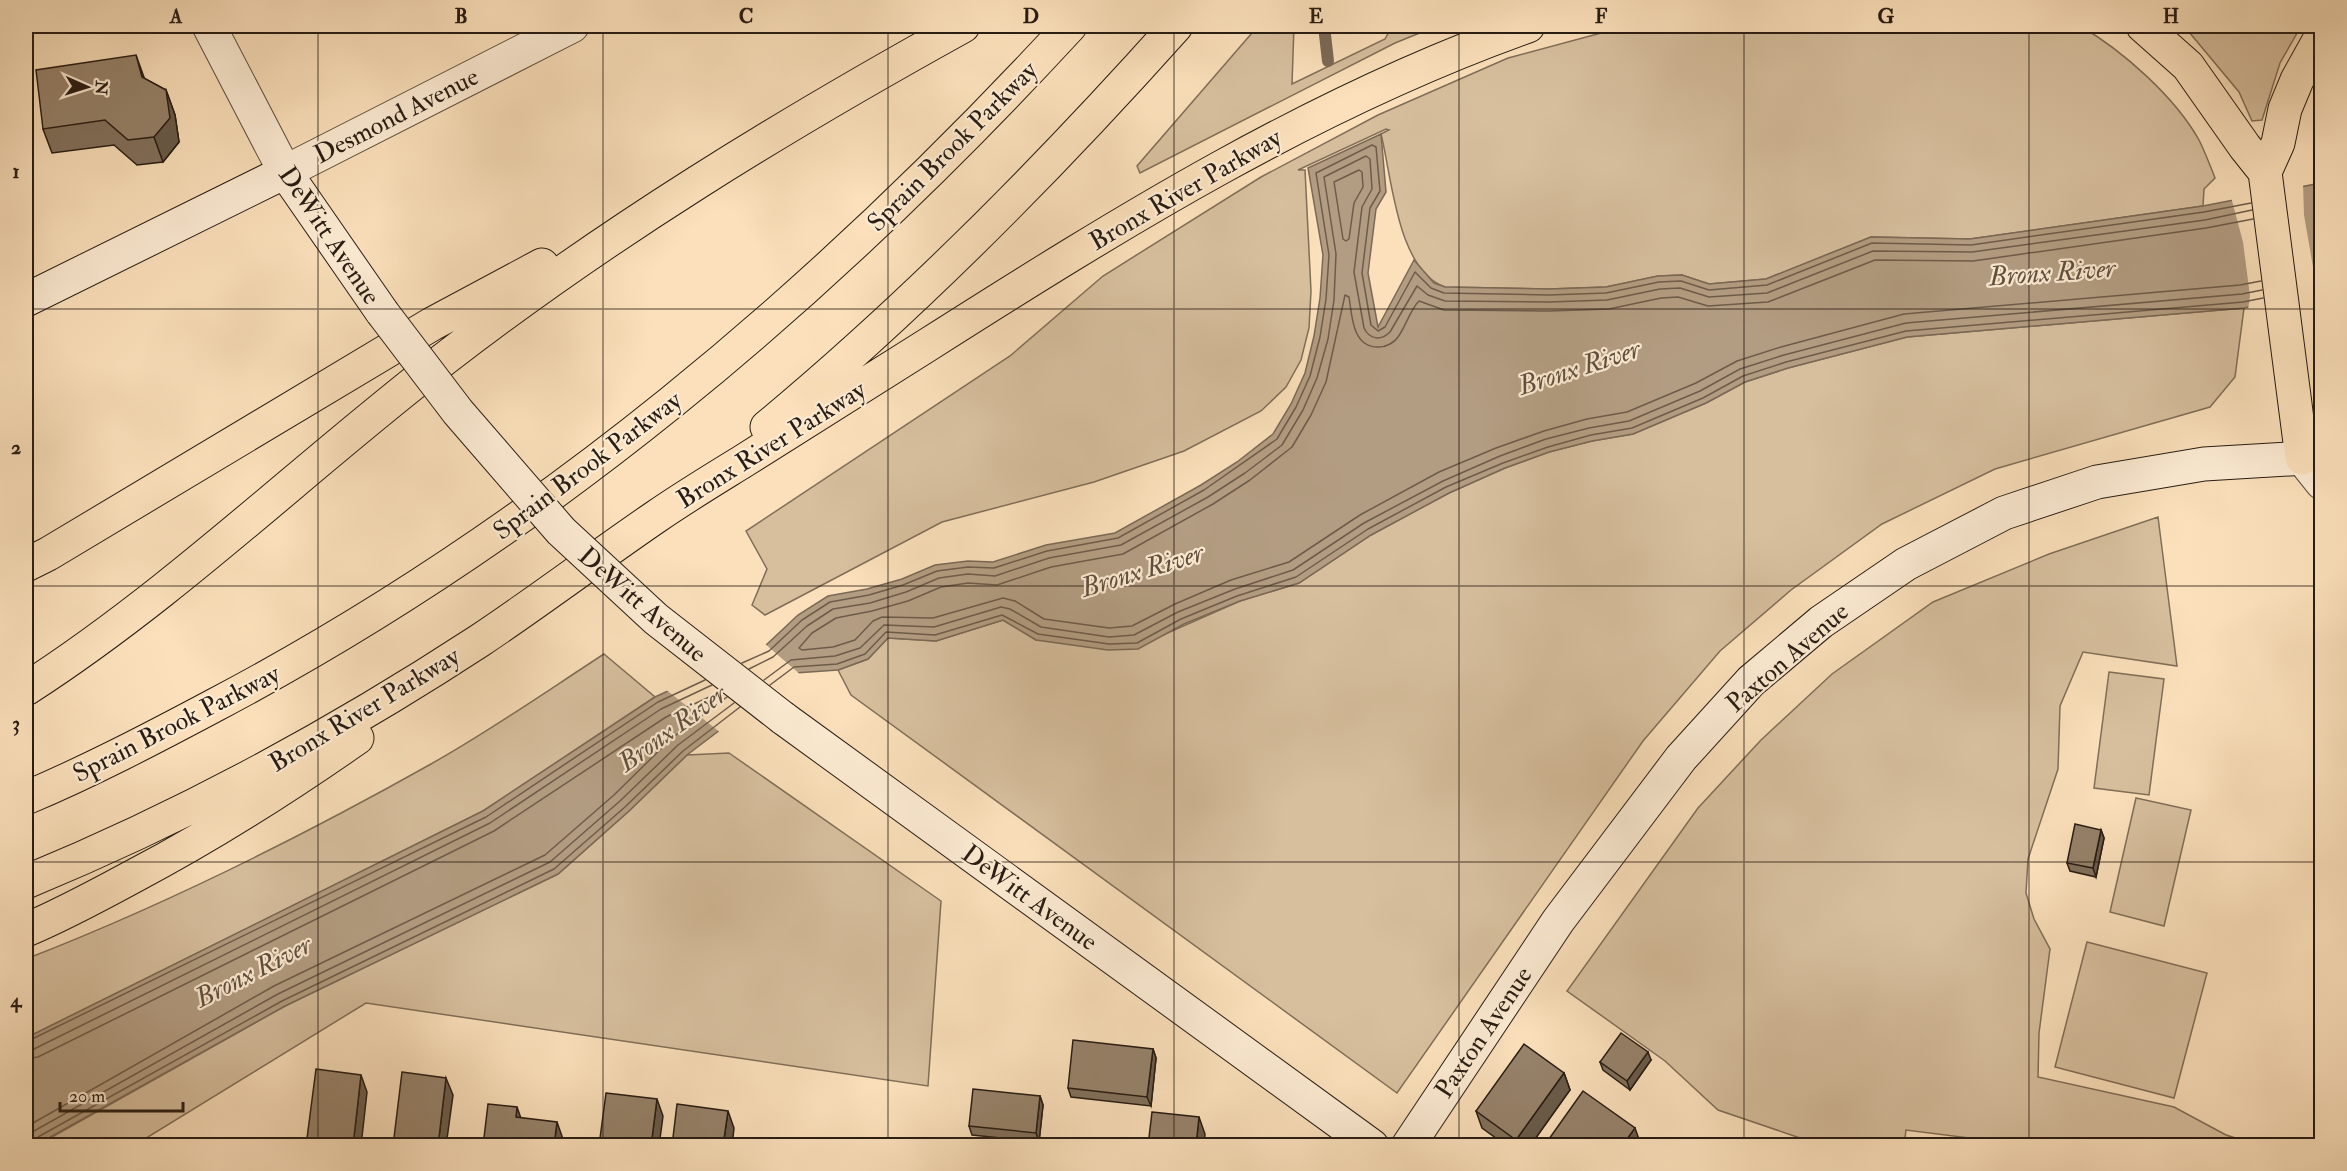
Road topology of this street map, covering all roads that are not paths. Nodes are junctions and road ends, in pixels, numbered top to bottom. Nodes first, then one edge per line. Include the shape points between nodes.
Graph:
1 (208, 26) edge
2 (572, 26) edge
3 (963, 26) edge
4 (1070, 26) edge
5 (1176, 26) edge
6 (1528, 26) edge
7 (2143, 26) edge
8 (2322, 35) edge
9 (285, 172) junction
10 (2265, 172) junction
11 (695, 184) junction
12 (26, 300) edge
13 (2312, 457) edge
14 (2322, 483) edge
15 (658, 515) junction
16 (26, 565) edge
17 (538, 602) junction
18 (26, 689) edge
19 (26, 798) edge
20 (26, 882) edge
21 (26, 930) edge
22 (1372, 1146) edge
23 (1408, 1146) edge

1 - 9 street, DeWitt Avenue
2 - 9 street, Desmond Avenue
3 - 11 highway via 820,105
4 - 19 highway, Sprain Brook Parkway via 896,206 784,308 672,403 562,486 431,578 304,657 173,727
5 - 15 highway via 1045,166 900,308 773,422
6 - 15 highway, Bronx River Parkway via 1298,125 1172,194
7 - 10 highway via 2188,66
8 - 10 highway via 2297,80
9 - 12 street, Desmond Avenue
9 - 22 street, DeWitt Avenue, bridge via 382,312 458,412 561,531 656,619 783,718
10 - 13 highway via 2283,316
11 - 16 highway via 432,324
11 - 18 highway via 496,320 380,409 155,596
13 - 14 street
13 - 23 street, Paxton Avenue via 2204,464 2097,482 2004,513 1906,564 1821,622 1751,681 1681,758 1558,921
15 - 17 highway, Bronx River Parkway
17 - 20 highway, Bronx River Parkway via 410,684 280,760 140,832
17 - 21 highway via 294,782 156,864

